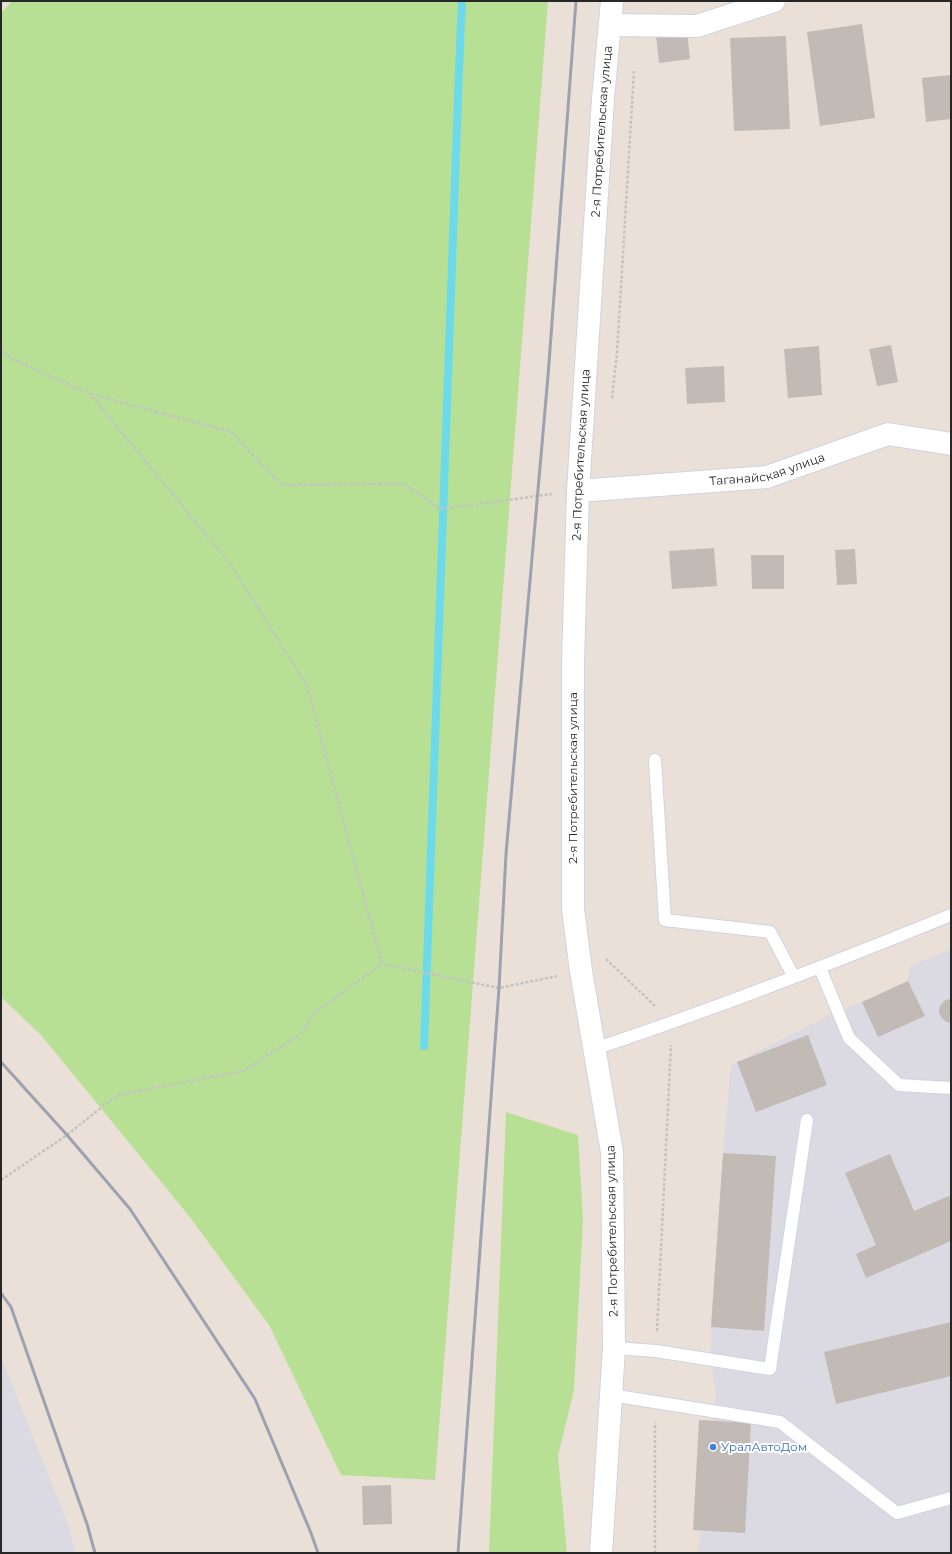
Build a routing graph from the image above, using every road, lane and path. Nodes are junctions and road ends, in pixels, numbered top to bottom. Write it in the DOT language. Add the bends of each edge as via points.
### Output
graph roads {
  1 [pos="612,1"];
  2 [pos="774,1"];
  3 [pos="610,26"];
  4 [pos="634,65"];
  5 [pos="1,348"];
  6 [pos="90,394"];
  7 [pos="612,398"];
  8 [pos="951,444"];
  9 [pos="578,491"];
  10 [pos="655,760"];
  11 [pos="951,915"];
  12 [pos="601,954"];
  13 [pos="382,964"];
  14 [pos="820,968"];
  15 [pos="581,971"];
  16 [pos="794,978"];
  17 [pos="672,1023"];
  18 [pos="594,1049"];
  19 [pos="951,1088"];
  20 [pos="806,1120"];
  21 [pos="1,1180"];
  22 [pos="614,1348"];
  23 [pos="656,1351"];
  24 [pos="611,1395"];
  25 [pos="656,1402"];
  26 [pos="951,1498"];
  27 [pos="601,1553"];
  28 [pos="655,1553"];
  1 -- 3 [label="street, 2-я Потребительская улица"];
  2 -- 3 [label="street" via="697,26"];
  3 -- 9 [label="street, 2-я Потребительская улица"];
  4 -- 7 [label="path" via="617,353"];
  5 -- 6 [label="path" via="10,358"];
  6 -- 9 [label="path" via="231,432 282,485 404,484 440,509"];
  6 -- 13 [label="path" via="230,565 307,686"];
  8 -- 9 [label="street, Таганайская улица" via="888,434 767,477"];
  9 -- 15 [label="street, 2-я Потребительская улица" via="573,663 573,901"];
  10 -- 16 [label="lane" via="665,920 770,932"];
  11 -- 14 [label="lane"];
  12 -- 17 [label="path"];
  13 -- 15 [label="path" via="499,988"];
  13 -- 21 [label="path" via="313,1014 301,1034 244,1071 117,1095 67,1135"];
  14 -- 16 [label="lane"];
  14 -- 19 [label="lane" via="849,1038 899,1085"];
  15 -- 18 [label="street, 2-я Потребительская улица"];
  16 -- 17 [label="lane"];
  17 -- 18 [label="lane"];
  17 -- 23 [label="path"];
  18 -- 22 [label="street, 2-я Потребительская улица" via="612,1152"];
  20 -- 23 [label="lane" via="770,1369"];
  22 -- 23 [label="lane"];
  22 -- 24 [label="street, 2-я Потребительская улица"];
  24 -- 25 [label="lane"];
  24 -- 27 [label="street, 2-я Потребительская улица"];
  25 -- 26 [label="lane" via="780,1422 897,1513"];
  25 -- 28 [label="path"];
}
